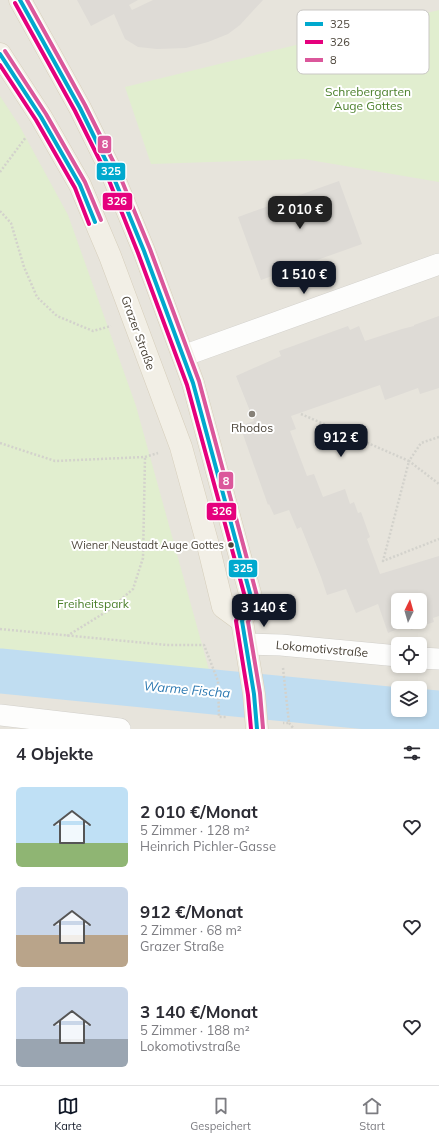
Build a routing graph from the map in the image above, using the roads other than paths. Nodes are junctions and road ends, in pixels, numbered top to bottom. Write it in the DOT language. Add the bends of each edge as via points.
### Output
graph roads {
  1 [pos="20,0"];
  2 [pos="0,54"];
  3 [pos="439,264"];
  4 [pos="183,356"];
  5 [pos="242,621"];
  6 [pos="246,644"];
  7 [pos="391,655"];
  8 [pos="427,659"];
  9 [pos="439,660"];
  10 [pos="0,716"];
  11 [pos="256,721"];
  12 [pos="120,729"];
  1 -- 4 [label="main road" via="80,108 111,171"];
  2 -- 5 [label="main road, Grazer Straße" via="41,117 80,185 110,256 181,447 223,607"];
  3 -- 4 [label="street"];
  4 -- 5 [label="main road" via="193,384 251,597"];
  5 -- 6 [label="main road"];
  6 -- 7 [label="street, Lokomotivstraße"];
  6 -- 11 [label="main road"];
  8 -- 9 [label="street"];
  10 -- 12 [label="street"];
}
